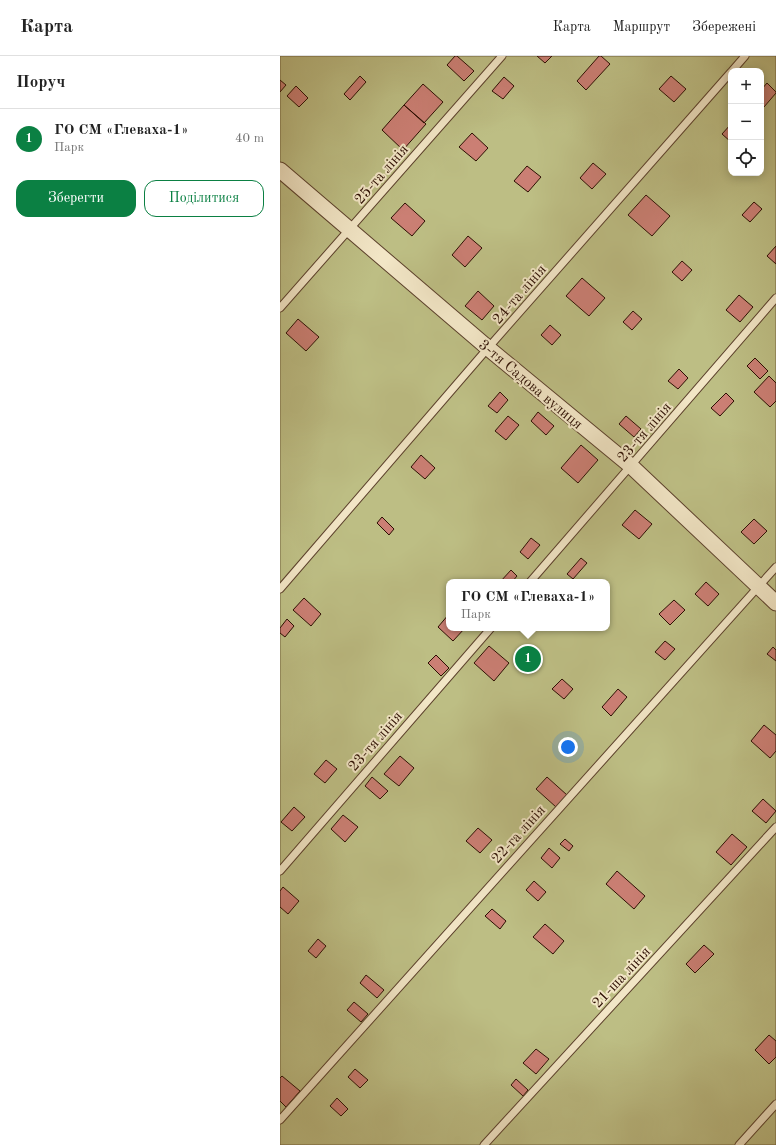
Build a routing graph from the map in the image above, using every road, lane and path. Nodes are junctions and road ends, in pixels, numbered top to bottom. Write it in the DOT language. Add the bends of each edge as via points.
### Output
graph roads {
  1 [pos="502,56"];
  2 [pos="745,56"];
  3 [pos="735,68"];
  4 [pos="728,77"];
  5 [pos="280,170"];
  6 [pos="349,230"];
  7 [pos="776,298"];
  8 [pos="280,308"];
  9 [pos="488,348"];
  10 [pos="631,466"];
  11 [pos="776,567"];
  12 [pos="533,579"];
  13 [pos="758,587"];
  14 [pos="280,589"];
  15 [pos="776,603"];
  16 [pos="488,631"];
  17 [pos="776,827"];
  18 [pos="280,871"];
  19 [pos="776,1104"];
  20 [pos="280,1120"];
  21 [pos="484,1145"];
  22 [pos="739,1145"];
  1 -- 6 [label="lane, 25-та лінія"];
  2 -- 3 [label="lane, 24-та лінія"];
  4 -- 9 [label="lane, 24-та лінія"];
  5 -- 6 [label="street, 3-тя Садова вулиця"];
  6 -- 8 [label="lane, 25-та лінія"];
  6 -- 9 [label="street, 3-тя Садова вулиця"];
  7 -- 10 [label="lane, 23-тя лінія"];
  9 -- 10 [label="street, 3-тя Садова вулиця"];
  9 -- 14 [label="lane, 24-та лінія"];
  10 -- 12 [label="lane, 23-тя лінія"];
  10 -- 13 [label="street, 3-тя Садова вулиця"];
  11 -- 13 [label="lane, 22-га лінія"];
  13 -- 15 [label="street, 3-тя Садова вулиця"];
  13 -- 20 [label="lane, 22-га лінія"];
  16 -- 18 [label="lane, 23-тя лінія"];
  17 -- 21 [label="lane, 21-ша лінія"];
  19 -- 22 [label="lane"];
}
